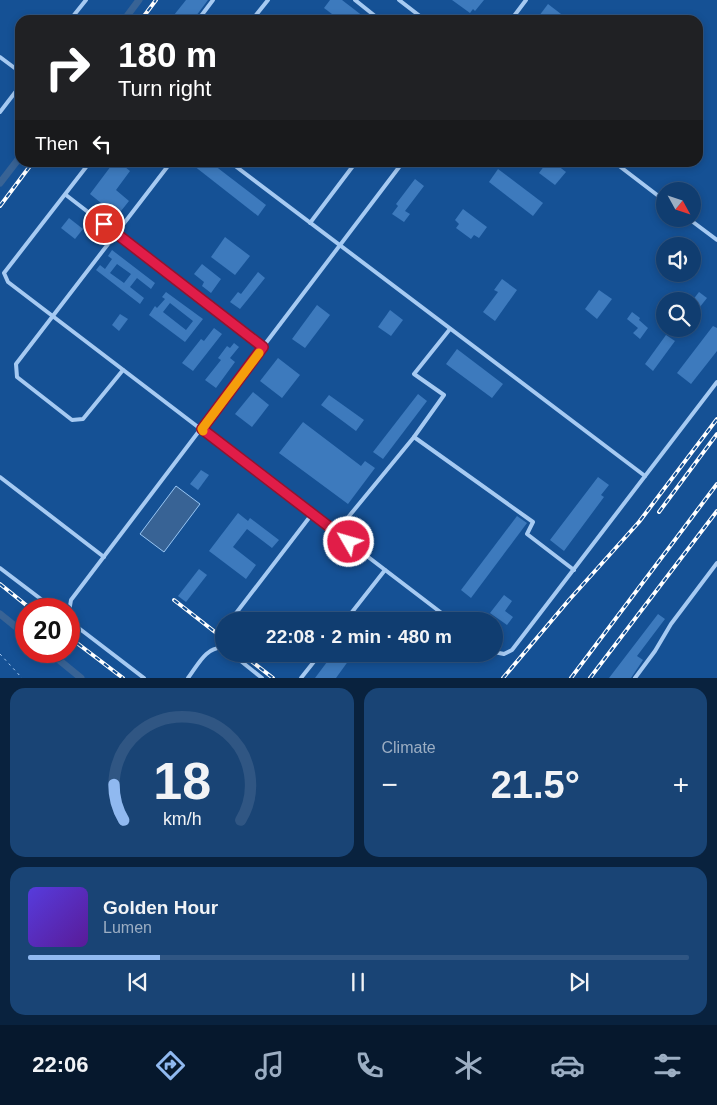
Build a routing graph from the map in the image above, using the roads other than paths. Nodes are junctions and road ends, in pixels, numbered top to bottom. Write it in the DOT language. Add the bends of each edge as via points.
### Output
graph roads {
  1 [pos="86,0"];
  2 [pos="213,0"];
  3 [pos="268,0"];
  4 [pos="355,0"];
  5 [pos="399,0"];
  6 [pos="526,0"];
  7 [pos="74,15"];
  8 [pos="202,15"];
  9 [pos="256,15"];
  10 [pos="374,15"];
  11 [pos="418,15"];
  12 [pos="515,15"];
  13 [pos="0,57"];
  14 [pos="15,68"];
  15 [pos="15,92"];
  16 [pos="0,112"];
  17 [pos="86,167"];
  18 [pos="167,167"];
  19 [pos="237,167"];
  20 [pos="352,167"];
  21 [pos="398,167"];
  22 [pos="621,167"];
  23 [pos="656,194"];
  24 [pos="66,195"];
  25 [pos="310,223"];
  26 [pos="701,228"];
  27 [pos="116,233"];
  28 [pos="717,240"];
  29 [pos="339,246"];
  30 [pos="4,273"];
  31 [pos="0,279"];
  32 [pos="52,315"];
  33 [pos="450,329"];
  34 [pos="263,347"];
  35 [pos="123,370"];
  36 [pos="717,382"];
  37 [pos="202,429"];
  38 [pos="414,436"];
  39 [pos="645,476"];
  40 [pos="0,477"];
  41 [pos="312,514"];
  42 [pos="336,532"];
  43 [pos="104,557"];
  44 [pos="717,563"];
  45 [pos="0,568"];
  46 [pos="385,570"];
  47 [pos="574,570"];
  48 [pos="40,598"];
  49 [pos="73,598"];
  50 [pos="438,611"];
  51 [pos="237,612"];
  52 [pos="352,612"];
  53 [pos="80,629"];
  54 [pos="215,648"];
  55 [pos="503,654"];
  56 [pos="242,662"];
  57 [pos="314,662"];
  58 [pos="144,678"];
  59 [pos="188,678"];
  60 [pos="262,678"];
  61 [pos="301,678"];
  62 [pos="635,678"];
  1 -- 7 [label="lane"];
  2 -- 8 [label="lane"];
  3 -- 9 [label="lane"];
  4 -- 10 [label="lane"];
  5 -- 11 [label="lane"];
  6 -- 12 [label="lane"];
  13 -- 14 [label="lane"];
  15 -- 16 [label="lane"];
  17 -- 24 [label="lane"];
  18 -- 27 [label="lane"];
  19 -- 25 [label="lane"];
  20 -- 25 [label="lane"];
  21 -- 29 [label="lane"];
  22 -- 23 [label="lane"];
  24 -- 27 [label="lane"];
  24 -- 30 [label="lane"];
  25 -- 29 [label="lane"];
  26 -- 28 [label="lane"];
  27 -- 32 [label="lane"];
  27 -- 34 [label="lane"];
  29 -- 33 [label="lane"];
  29 -- 34 [label="lane"];
  30 -- 31 [label="lane"];
  30 -- 32 [label="lane" via="8,282"];
  32 -- 35 [label="lane"];
  32 -- 35 [label="lane" via="16,364 17,377 72,420 83,419"];
  33 -- 38 [label="lane" via="414,374 444,395"];
  33 -- 39 [label="lane"];
  34 -- 37 [label="lane"];
  35 -- 37 [label="lane"];
  36 -- 39 [label="lane"];
  37 -- 41 [label="lane"];
  37 -- 43 [label="lane"];
  38 -- 42 [label="lane"];
  38 -- 47 [label="lane" via="533,522 527,534"];
  39 -- 47 [label="lane"];
  40 -- 43 [label="lane"];
  41 -- 42 [label="lane"];
  41 -- 51 [label="lane"];
  42 -- 46 [label="lane"];
  43 -- 49 [label="lane"];
  44 -- 62 [label="lane" via="670,624"];
  45 -- 48 [label="lane"];
  46 -- 50 [label="lane"];
  46 -- 52 [label="lane"];
  47 -- 55 [label="lane" via="512,650"];
  53 -- 58 [label="lane"];
  54 -- 59 [label="lane" via="208,652"];
  56 -- 60 [label="lane"];
  57 -- 61 [label="lane"];
}
